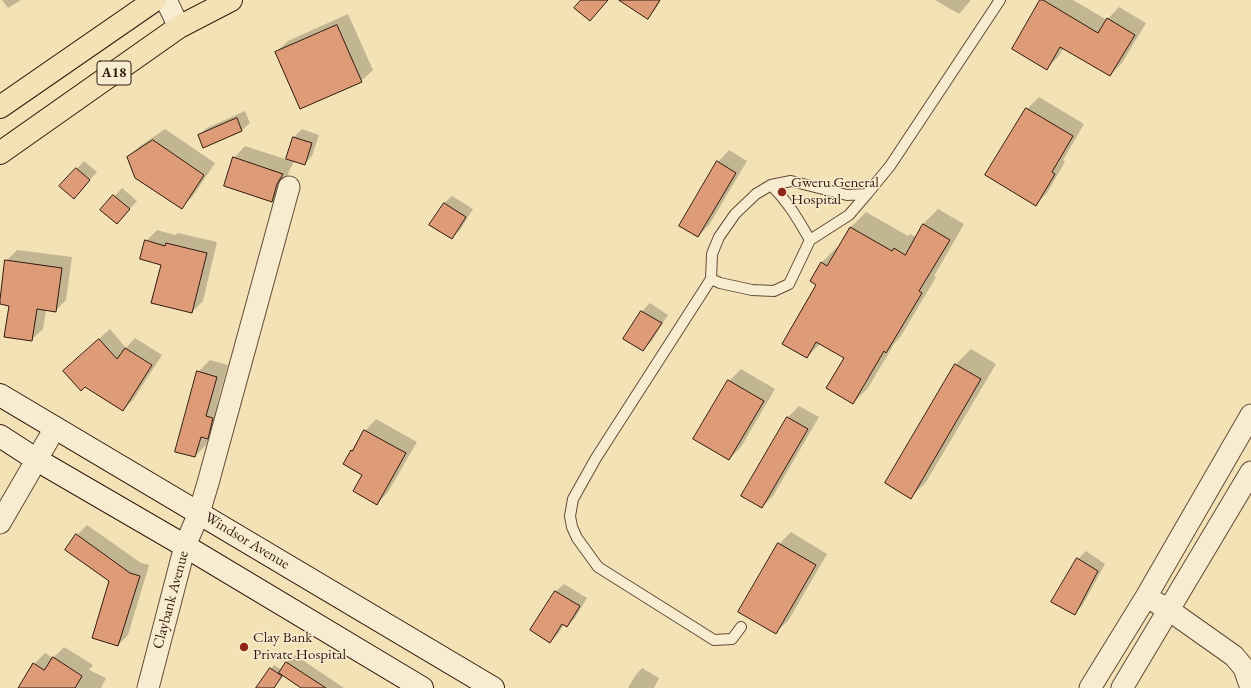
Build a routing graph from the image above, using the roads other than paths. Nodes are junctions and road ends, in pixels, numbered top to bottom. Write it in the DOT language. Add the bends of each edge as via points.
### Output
graph roads {
  1 [pos="155,0"];
  2 [pos="166,0"];
  3 [pos="231,0"];
  4 [pos="1000,0"];
  5 [pos="179,27"];
  6 [pos="0,107"];
  7 [pos="0,153"];
  8 [pos="771,185"];
  9 [pos="289,187"];
  10 [pos="867,194"];
  11 [pos="810,240"];
  12 [pos="711,279"];
  13 [pos="0,395"];
  14 [pos="1251,415"];
  15 [pos="55,428"];
  16 [pos="0,436"];
  17 [pos="37,460"];
  18 [pos="1251,472"];
  19 [pos="199,513"];
  20 [pos="0,523"];
  21 [pos="185,546"];
  22 [pos="1146,596"];
  23 [pos="1169,610"];
  24 [pos="741,627"];
  25 [pos="148,688"];
  26 [pos="422,688"];
  27 [pos="493,688"];
  28 [pos="1090,688"];
  29 [pos="1122,688"];
  30 [pos="1251,688"];
  1 -- 6 [label="highway, A18"];
  2 -- 5 [label="street"];
  3 -- 5 [label="highway, A18"];
  4 -- 10 [label="lane" via="890,166"];
  5 -- 7 [label="highway, A18"];
  8 -- 10 [label="lane" via="791,181 847,195"];
  8 -- 11 [label="lane" via="786,200"];
  8 -- 12 [label="lane" via="756,194 734,214 719,237 712,254"];
  9 -- 19 [label="street, Claybank Avenue"];
  10 -- 11 [label="lane" via="849,215"];
  11 -- 12 [label="lane" via="789,284 774,291 752,290"];
  12 -- 24 [label="lane" via="596,458 573,499 570,516 577,538 598,566 714,640 732,640"];
  13 -- 15 [label="main road, Windsor Avenue"];
  14 -- 22 [label="street"];
  15 -- 17 [label="street"];
  15 -- 19 [label="main road, Windsor Avenue"];
  16 -- 17 [label="main road"];
  17 -- 20 [label="street"];
  17 -- 21 [label="main road"];
  18 -- 23 [label="street"];
  19 -- 21 [label="street, Claybank Avenue"];
  19 -- 27 [label="main road, Windsor Avenue"];
  21 -- 25 [label="street, Claybank Avenue"];
  21 -- 26 [label="main road"];
  22 -- 23 [label="street"];
  22 -- 28 [label="street"];
  23 -- 29 [label="street"];
  23 -- 30 [label="street" via="1234,656 1244,668"];
}
